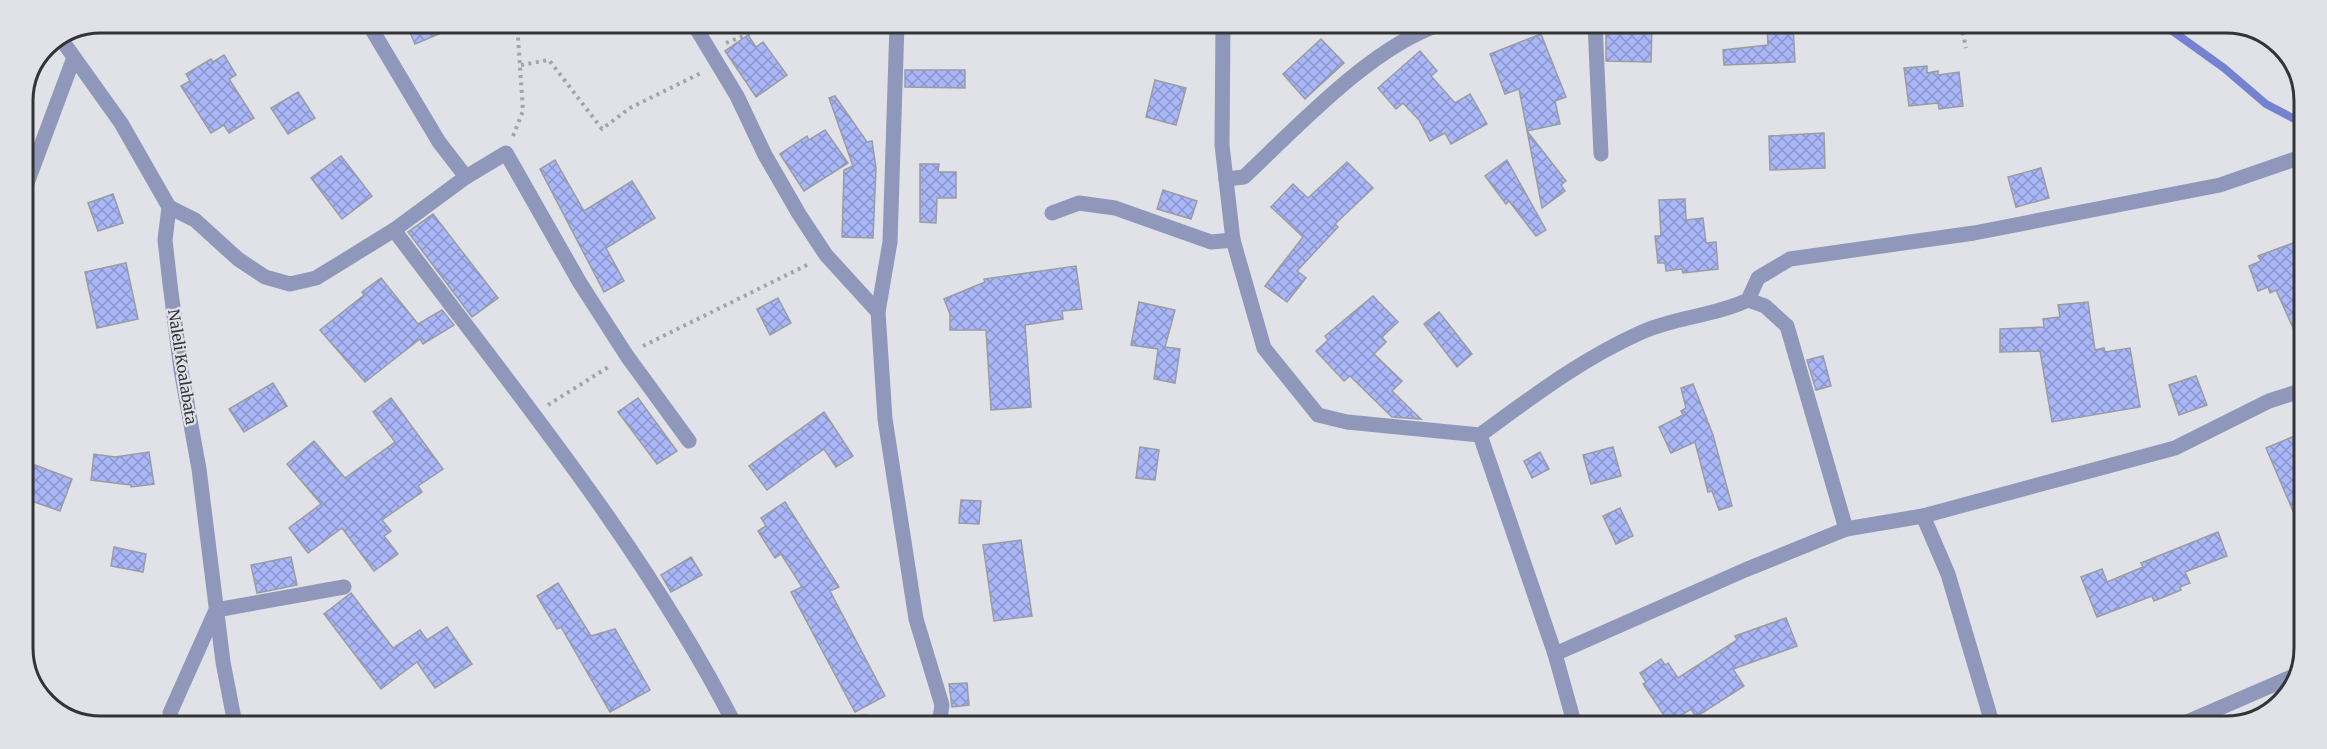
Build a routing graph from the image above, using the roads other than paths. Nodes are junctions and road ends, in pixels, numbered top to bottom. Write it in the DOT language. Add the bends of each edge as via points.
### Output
graph roads {
  1 [pos="374,33"];
  2 [pos="699,33"];
  3 [pos="897,33"];
  4 [pos="1223,33"];
  5 [pos="1424,33"];
  6 [pos="1595,33"];
  7 [pos="64,44"];
  8 [pos="73,60"];
  9 [pos="1601,154"];
  10 [pos="2294,159"];
  11 [pos="33,165"];
  12 [pos="466,177"];
  13 [pos="1226,179"];
  14 [pos="169,207"];
  15 [pos="1052,213"];
  16 [pos="394,230"];
  17 [pos="1233,240"];
  18 [pos="1748,300"];
  19 [pos="878,312"];
  20 [pos="2294,393"];
  21 [pos="1480,435"];
  22 [pos="689,441"];
  23 [pos="1923,516"];
  24 [pos="1846,529"];
  25 [pos="344,587"];
  26 [pos="216,610"];
  27 [pos="1555,654"];
  28 [pos="2286,679"];
  29 [pos="170,713"];
  30 [pos="234,716"];
  31 [pos="731,716"];
  32 [pos="940,716"];
  33 [pos="1572,716"];
  34 [pos="1990,716"];
  35 [pos="2201,716"];
  1 -- 12 [label="street" via="439,142"];
  2 -- 19 [label="street" via="737,96 771,165 826,255"];
  3 -- 19 [label="street" via="890,242"];
  4 -- 13 [label="street" via="1222,145"];
  5 -- 13 [label="street" via="1390,51 1334,92 1244,177"];
  6 -- 9 [label="street"];
  7 -- 8 [label="street"];
  8 -- 11 [label="street"];
  8 -- 14 [label="street" via="121,123"];
  10 -- 18 [label="street" via="2220,185 1974,233 1790,259 1758,278"];
  12 -- 16 [label="street"];
  12 -- 22 [label="street" via="506,153 580,283"];
  13 -- 17 [label="street"];
  14 -- 16 [label="street" via="195,220 238,259 265,277 290,284 316,278"];
  14 -- 26 [label="street, Naleli Koalabata" via="166,251"];
  15 -- 17 [label="street" via="1079,202 1106,207 1211,242"];
  16 -- 31 [label="street" via="632,553 708,672"];
  17 -- 21 [label="street" via="1264,348 1318,415 1347,422"];
  18 -- 21 [label="street" via="1731,309 1644,331 1561,376"];
  18 -- 24 [label="street" via="1765,306 1787,326"];
  19 -- 32 [label="street" via="885,419 916,619 942,705"];
  20 -- 23 [label="street" via="2175,447"];
  21 -- 27 [label="street"];
  23 -- 24 [label="street"];
  23 -- 34 [label="street" via="1948,574"];
  24 -- 27 [label="street"];
  25 -- 26 [label="street"];
  26 -- 29 [label="street"];
  26 -- 30 [label="street, Naleli Koalabata"];
  27 -- 33 [label="street"];
  28 -- 35 [label="street"];
}
